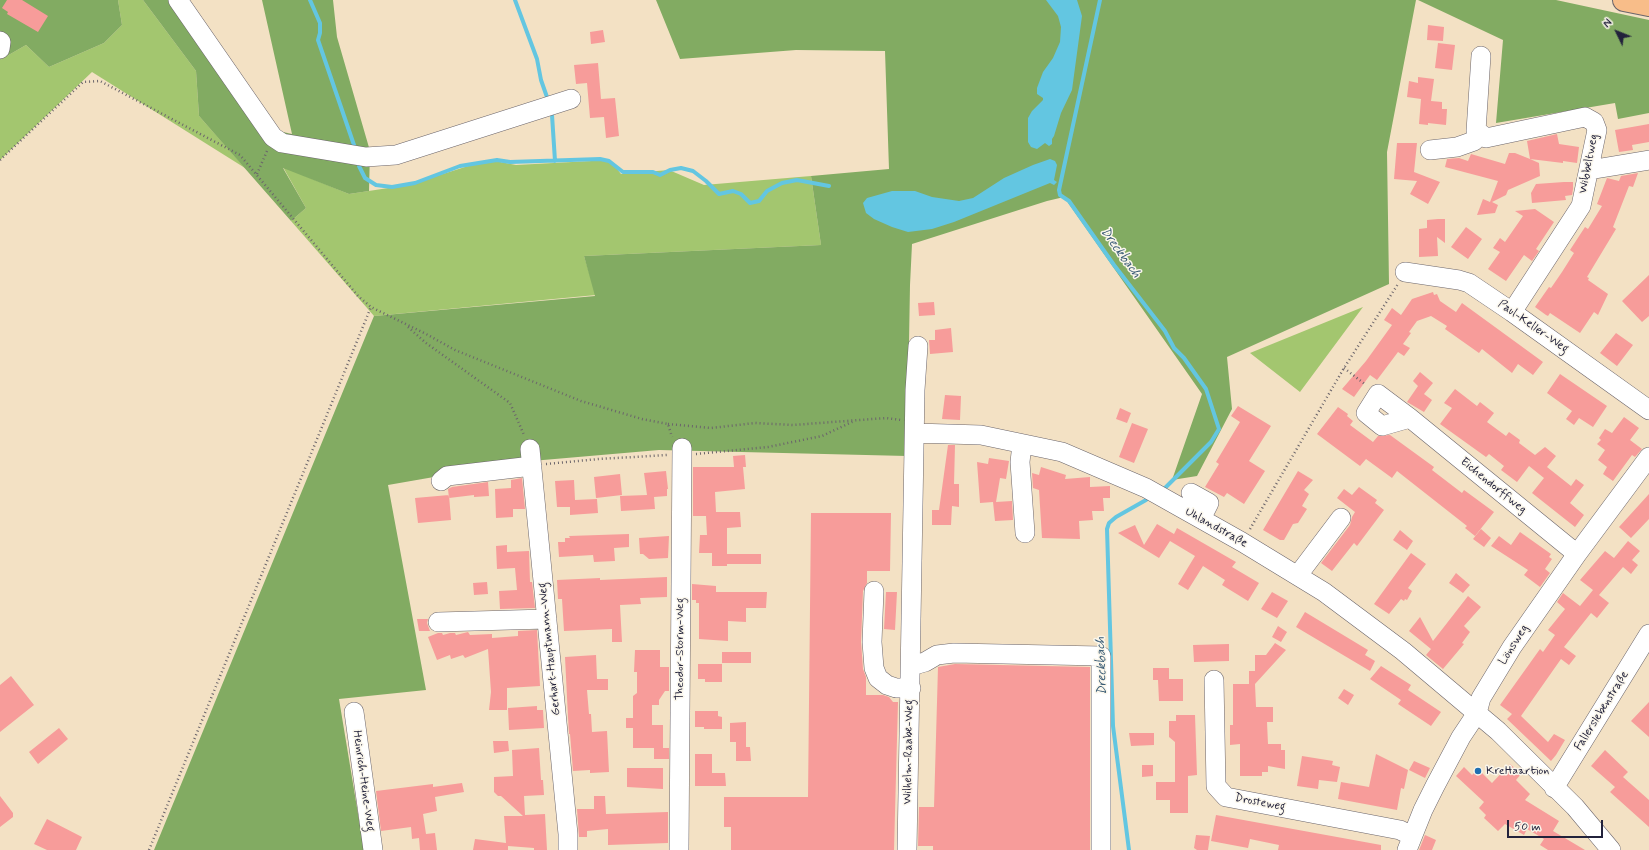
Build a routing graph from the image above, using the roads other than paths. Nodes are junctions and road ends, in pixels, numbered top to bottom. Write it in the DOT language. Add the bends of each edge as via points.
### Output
graph roads {
  1 [pos="178,0"];
  2 [pos="1624,0"];
  3 [pos="1649,5"];
  4 [pos="0,41"];
  5 [pos="0,49"];
  6 [pos="1481,56"];
  7 [pos="570,99"];
  8 [pos="1481,134"];
  9 [pos="1430,150"];
  10 [pos="1649,160"];
  11 [pos="1589,170"];
  12 [pos="1405,272"];
  13 [pos="1512,312"];
  14 [pos="918,346"];
  15 [pos="1378,394"];
  16 [pos="1649,410"];
  17 [pos="915,428"];
  18 [pos="1022,444"];
  19 [pos="682,448"];
  20 [pos="1649,457"];
  21 [pos="441,481"];
  22 [pos="1191,493"];
  23 [pos="1341,518"];
  24 [pos="1201,519"];
  25 [pos="1025,533"];
  26 [pos="1577,554"];
  27 [pos="1298,575"];
  28 [pos="874,591"];
  29 [pos="547,619"];
  30 [pos="438,622"];
  31 [pos="1649,634"];
  32 [pos="911,660"];
  33 [pos="1214,680"];
  34 [pos="911,688"];
  35 [pos="354,712"];
  36 [pos="1477,713"];
  37 [pos="1554,788"];
  38 [pos="1410,843"];
  39 [pos="373,850"];
  40 [pos="568,850"];
  41 [pos="679,850"];
  42 [pos="907,850"];
  43 [pos="1101,850"];
  44 [pos="1611,850"];
  1 -- 7 [label="street" via="273,137 282,143 366,157 396,154"];
  2 -- 3 [label="highway"];
  4 -- 5 [label="street"];
  6 -- 8 [label="street" via="1476,131"];
  8 -- 9 [label="street" via="1474,141 1457,147"];
  8 -- 11 [label="street, Wibbeltweg" via="1486,138 1585,117 1594,122 1597,130"];
  10 -- 11 [label="street"];
  11 -- 13 [label="street, Wibbeltweg" via="1581,206"];
  12 -- 13 [label="street, Paul-Keller-Weg" via="1469,283"];
  13 -- 16 [label="street, Paul-Keller-Weg"];
  14 -- 17 [label="street, Wilhelm-Raabe-Weg"];
  15 -- 26 [label="street, Eichendorffweg"];
  17 -- 18 [label="street, Uhlandstraße" via="980,435"];
  17 -- 32 [label="street, Wilhelm-Raabe-Weg"];
  18 -- 24 [label="street, Uhlandstraße" via="1062,452 1146,488"];
  18 -- 25 [label="street" via="1020,462"];
  19 -- 41 [label="street, Theodor-Storm-Weg"];
  20 -- 26 [label="street, Lönsweg"];
  21 -- 29 [label="street, Gerhart-Hauptmann-Weg" via="447,476 531,457"];
  22 -- 24 [label="street" via="1209,503"];
  23 -- 27 [label="street"];
  24 -- 27 [label="street, Uhlandstraße"];
  26 -- 36 [label="street, Lönsweg" via="1512,647 1481,698"];
  27 -- 36 [label="street, Uhlandstraße" via="1403,651"];
  28 -- 34 [label="street" via="874,668 878,678 887,685"];
  29 -- 30 [label="street"];
  29 -- 40 [label="street, Gerhart-Hauptmann-Weg"];
  31 -- 37 [label="street, Fallerslebenstraße"];
  32 -- 34 [label="street, Wilhelm-Raabe-Weg"];
  32 -- 43 [label="street" via="925,662 937,655 954,653 1101,656"];
  33 -- 38 [label="street, Drosteweg" via="1216,786 1226,797 1400,830"];
  34 -- 42 [label="street, Wilhelm-Raabe-Weg"];
  35 -- 39 [label="street, Heinrich-Heine-Weg"];
  36 -- 37 [label="street, Uhlandstraße"];
  36 -- 38 [label="street, Lönsweg" via="1435,786"];
  37 -- 44 [label="street, Uhlandstraße"];
}
